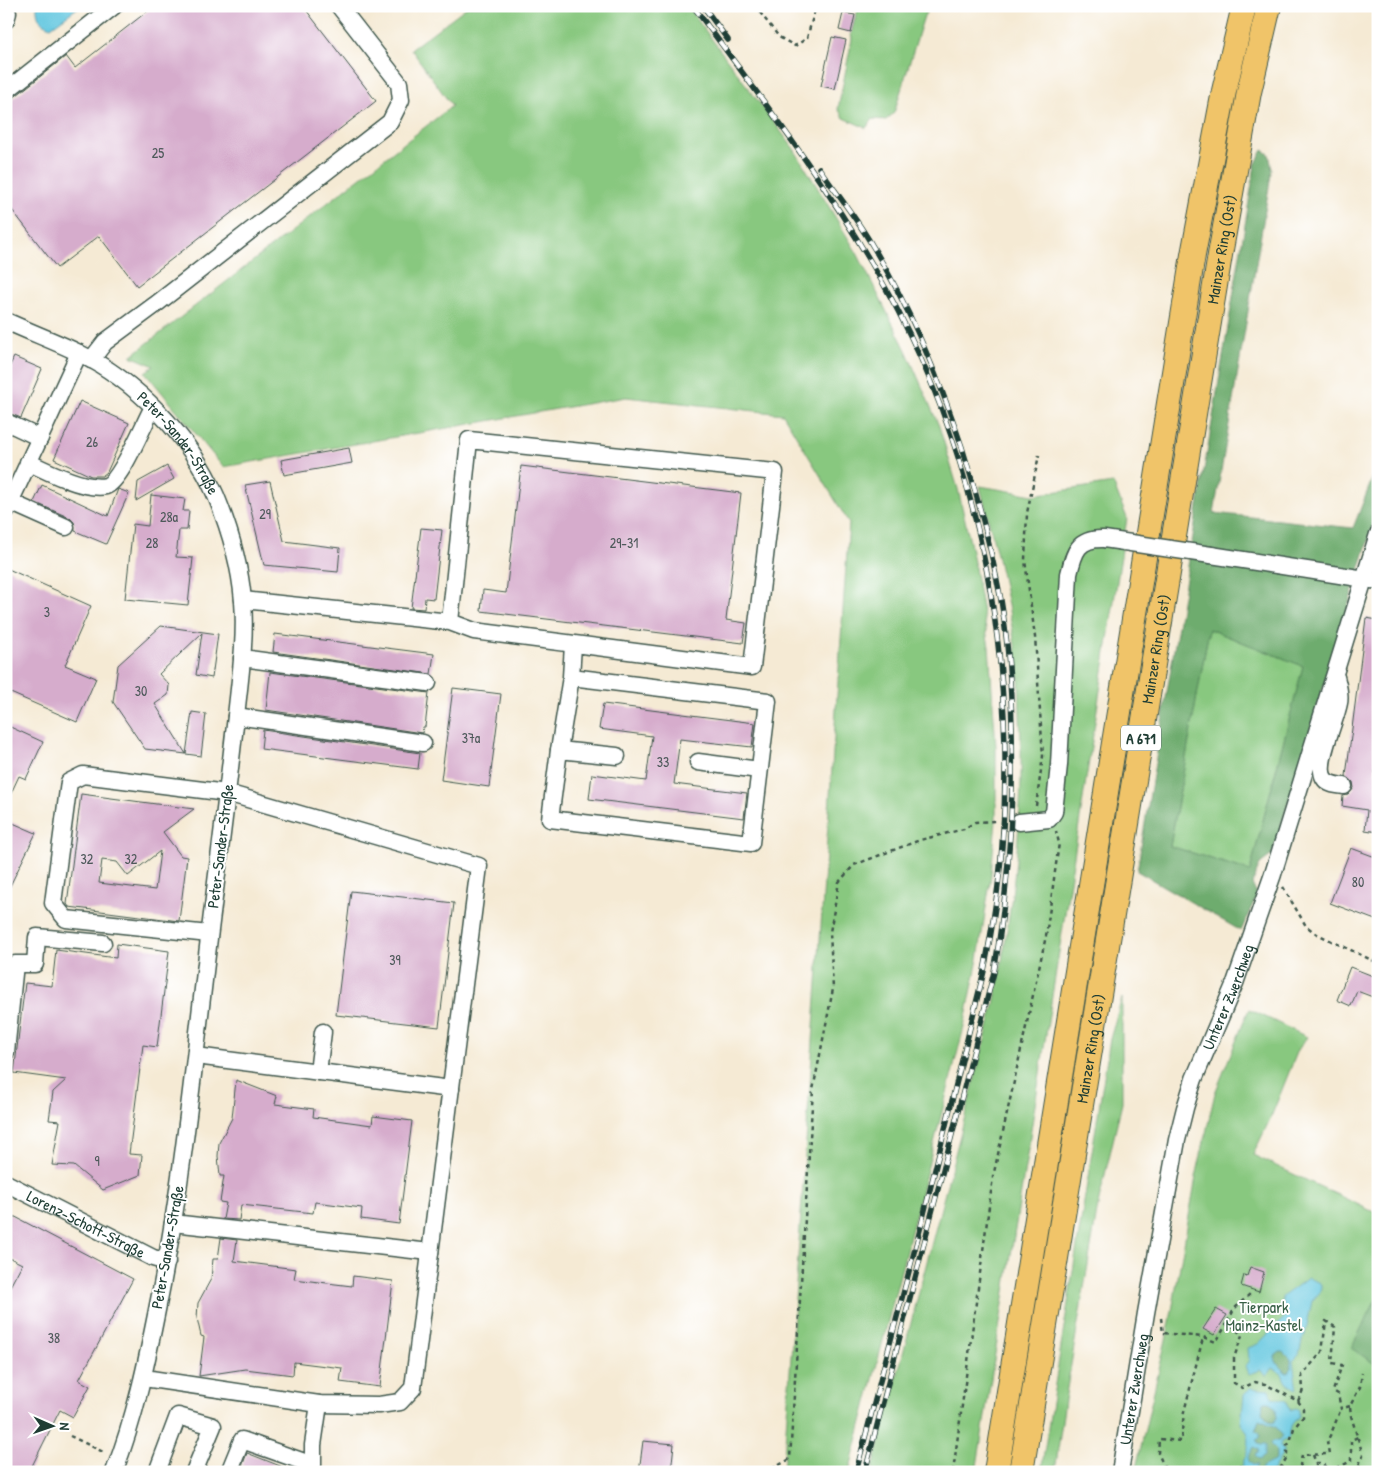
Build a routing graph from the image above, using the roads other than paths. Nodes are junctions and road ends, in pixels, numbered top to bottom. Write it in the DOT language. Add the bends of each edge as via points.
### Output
graph roads {
  1 [pos="114,6"];
  2 [pos="339,6"];
  3 [pos="1244,6"];
  4 [pos="1269,6"];
  5 [pos="6,10"];
  6 [pos="6,20"];
  7 [pos="6,91"];
  8 [pos="6,322"];
  9 [pos="85,356"];
  10 [pos="153,407"];
  11 [pos="6,422"];
  12 [pos="40,438"];
  13 [pos="28,462"];
  14 [pos="8,507"];
  15 [pos="66,527"];
  16 [pos="1378,534"];
  17 [pos="1371,580"];
  18 [pos="243,600"];
  19 [pos="450,622"];
  20 [pos="573,645"];
  21 [pos="242,658"];
  22 [pos="1335,672"];
  23 [pos="571,677"];
  24 [pos="428,682"];
  25 [pos="236,716"];
  26 [pos="423,742"];
  27 [pos="559,750"];
  28 [pos="616,756"];
  29 [pos="698,762"];
  30 [pos="759,770"];
  31 [pos="1344,786"];
  32 [pos="227,793"];
  33 [pos="1034,820"];
  34 [pos="209,934"];
  35 [pos="103,943"];
  36 [pos="323,1032"];
  37 [pos="6,1052"];
  38 [pos="196,1056"];
  39 [pos="318,1072"];
  40 [pos="451,1088"];
  41 [pos="6,1183"];
  42 [pos="173,1223"];
  43 [pos="430,1252"];
  44 [pos="167,1262"];
  45 [pos="144,1378"];
  46 [pos="319,1404"];
  47 [pos="114,1472"];
  48 [pos="157,1472"];
  49 [pos="194,1472"];
  50 [pos="229,1472"];
  51 [pos="996,1472"];
  52 [pos="1021,1472"];
  53 [pos="1120,1472"];
  1 -- 7 [label="street"];
  2 -- 9 [label="street" via="399,82 401,100 390,122"];
  3 -- 51 [label="highway, Mainzer Ring (Ost) / A 671" via="1224,91 1193,255"];
  4 -- 52 [label="highway, Mainzer Ring (Ost) / A 671" via="1249,92 1220,254"];
  5 -- 6 [label="street"];
  8 -- 9 [label="street, Peter-Sander-Straße"];
  9 -- 10 [label="street, Peter-Sander-Straße" via="135,389"];
  9 -- 12 [label="street"];
  10 -- 13 [label="street" via="117,477 107,486 78,482"];
  10 -- 18 [label="street, Peter-Sander-Straße" via="176,432 208,480 236,552"];
  11 -- 12 [label="street"];
  12 -- 13 [label="street"];
  13 -- 14 [label="street"];
  14 -- 15 [label="street"];
  16 -- 17 [label="street, Unterer Zwerchweg"];
  17 -- 22 [label="street, Unterer Zwerchweg"];
  17 -- 33 [label="street, bridge" via="1104,539 1095,538 1081,544 1075,552 1069,574 1054,812"];
  18 -- 19 [label="street"];
  18 -- 21 [label="street, Peter-Sander-Straße"];
  19 -- 20 [label="street" via="474,632"];
  19 -- 20 [label="street" via="468,440 775,472 752,667"];
  20 -- 23 [label="street"];
  21 -- 24 [label="street"];
  21 -- 25 [label="street, Peter-Sander-Straße"];
  22 -- 31 [label="street" via="1339,702 1322,760 1322,771 1329,784"];
  22 -- 53 [label="street, Unterer Zwerchweg" via="1273,874 1235,983 1185,1108"];
  23 -- 27 [label="street"];
  23 -- 30 [label="street" via="768,701"];
  25 -- 26 [label="street"];
  25 -- 32 [label="street, Peter-Sander-Straße"];
  27 -- 28 [label="street"];
  27 -- 30 [label="street" via="550,819 751,842"];
  29 -- 30 [label="street"];
  32 -- 34 [label="street, Peter-Sander-Straße"];
  32 -- 34 [label="street" via="83,775 70,782 53,903 66,919"];
  32 -- 40 [label="street" via="479,866"];
  34 -- 38 [label="street, Peter-Sander-Straße"];
  35 -- 37 [label="street" via="37,937 35,964 15,964"];
  36 -- 39 [label="street"];
  38 -- 39 [label="street"];
  38 -- 42 [label="street, Peter-Sander-Straße"];
  39 -- 40 [label="street"];
  40 -- 43 [label="street"];
  41 -- 44 [label="street, Lorenz-Schott-Straße" via="153,1258"];
  42 -- 43 [label="street"];
  42 -- 44 [label="street, Peter-Sander-Straße"];
  43 -- 46 [label="street" via="413,1388 400,1402"];
  44 -- 45 [label="street, Peter-Sander-Straße"];
  45 -- 46 [label="street"];
  45 -- 47 [label="street, Peter-Sander-Straße"];
  46 -- 50 [label="street" via="313,1465 242,1440"];
  48 -- 49 [label="street" via="178,1416 213,1426"];
}
